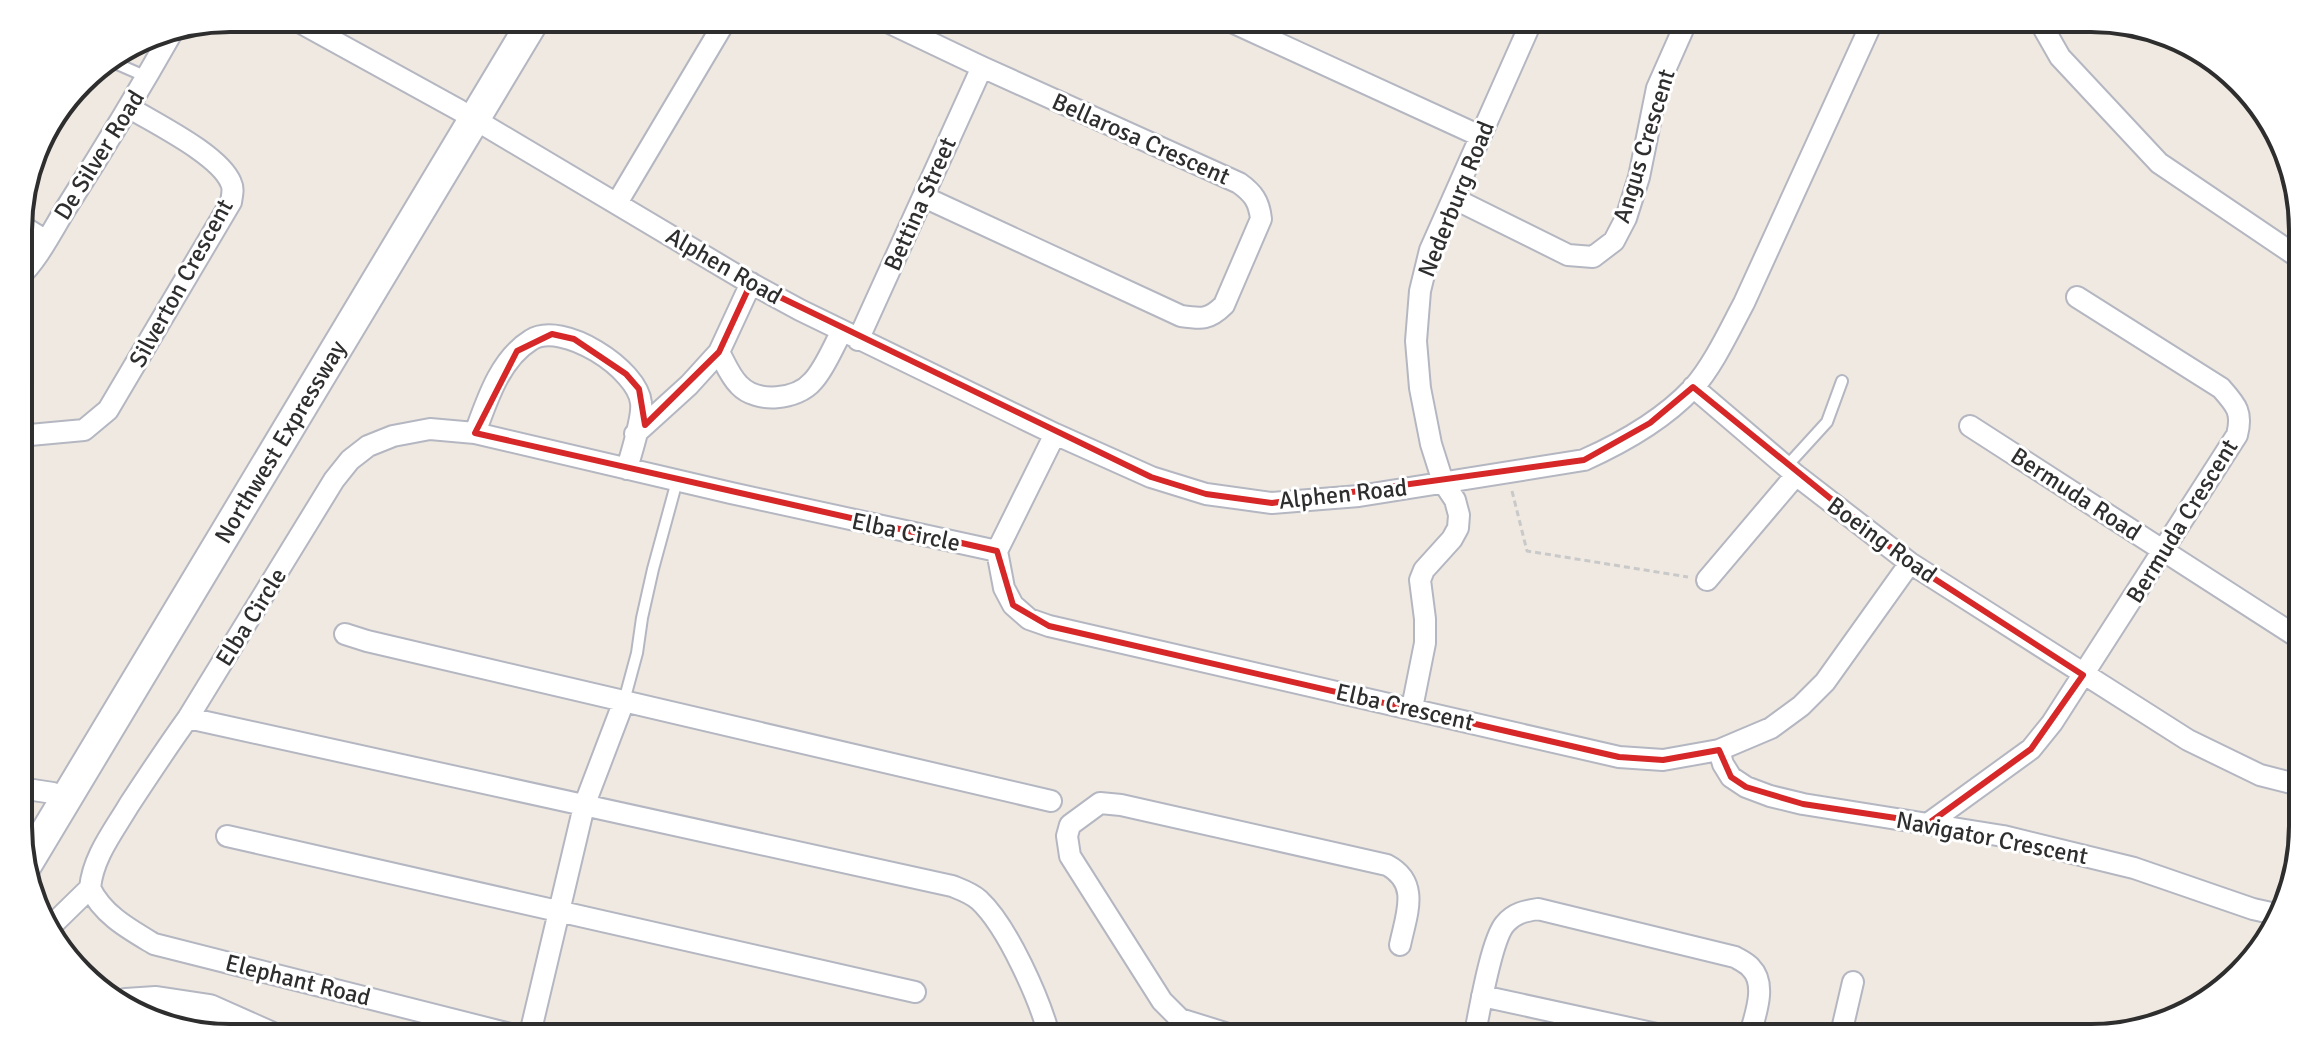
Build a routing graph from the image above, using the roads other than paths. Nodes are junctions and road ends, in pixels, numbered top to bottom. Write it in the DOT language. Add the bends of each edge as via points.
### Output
graph roads {
  1 [pos="317,32"];
  2 [pos="506,32"];
  3 [pos="525,32"];
  4 [pos="719,32"];
  5 [pos="908,32"];
  6 [pos="1260,32"];
  7 [pos="1527,32"];
  8 [pos="1682,32"];
  9 [pos="1868,32"];
  10 [pos="2046,32"];
  11 [pos="166,43"];
  12 [pos="120,65"];
  13 [pos="982,67"];
  14 [pos="147,77"];
  15 [pos="130,108"];
  16 [pos="467,115"];
  17 [pos="1480,136"];
  18 [pos="924,197"];
  19 [pos="1453,198"];
  20 [pos="617,203"];
  21 [pos="32,232"];
  22 [pos="46,241"];
  23 [pos="2289,251"];
  24 [pos="32,262"];
  25 [pos="751,283"];
  26 [pos="2077,297"];
  27 [pos="850,336"];
  28 [pos="719,352"];
  29 [pos="1842,381"];
  30 [pos="1693,387"];
  31 [pos="1970,426"];
  32 [pos="475,433"];
  33 [pos="635,434"];
  34 [pos="1055,434"];
  35 [pos="32,435"];
  36 [pos="627,469"];
  37 [pos="1791,471"];
  38 [pos="677,481"];
  39 [pos="1443,482"];
  40 [pos="997,551"];
  41 [pos="2163,551"];
  42 [pos="1910,563"];
  43 [pos="1707,580"];
  44 [pos="2289,632"];
  45 [pos="345,634"];
  46 [pos="2083,675"];
  47 [pos="624,701"];
  48 [pos="1412,708"];
  49 [pos="188,718"];
  50 [pos="1719,750"];
  51 [pos="2289,782"];
  52 [pos="32,790"];
  53 [pos="53,793"];
  54 [pos="1051,801"];
  55 [pos="584,806"];
  56 [pos="1929,823"];
  57 [pos="32,828"];
  58 [pos="227,836"];
  59 [pos="34,852"];
  60 [pos="90,888"];
  61 [pos="559,912"];
  62 [pos="2269,912"];
  63 [pos="57,921"];
  64 [pos="1400,945"];
  65 [pos="1853,982"];
  66 [pos="915,992"];
  67 [pos="1482,996"];
  68 [pos="142,1003"];
  69 [pos="240,1024"];
  70 [pos="471,1024"];
  71 [pos="531,1024"];
  72 [pos="1045,1024"];
  73 [pos="1196,1024"];
  74 [pos="1477,1024"];
  75 [pos="1611,1024"];
  76 [pos="1752,1024"];
  77 [pos="1843,1024"];
  1 -- 16 [label="street, Alphen Road"];
  2 -- 16 [label="main road, Northwest Expressway"];
  3 -- 16 [label="main road, Northwest Expressway"];
  4 -- 20 [label="street"];
  5 -- 13 [label="street, Bellarosa Crescent"];
  6 -- 17 [label="street"];
  7 -- 17 [label="street, Nederburg Road"];
  8 -- 19 [label="street, Angus Crescent" via="1657,88 1626,218 1614,241 1593,257 1568,255"];
  9 -- 30 [label="street, Alphen Road" via="1744,303"];
  10 -- 23 [label="street" via="2060,57 2159,163"];
  11 -- 14 [label="street, De Silver Road"];
  12 -- 14 [label="lane"];
  13 -- 18 [label="street, Bettina Street"];
  13 -- 18 [label="street, Bellarosa Crescent" via="1253,193 1261,219 1224,305 1199,319 1181,316"];
  14 -- 15 [label="street, De Silver Road"];
  15 -- 22 [label="street, De Silver Road"];
  15 -- 35 [label="street, Silverton Crescent" via="208,156 233,186 231,202 108,410 84,430"];
  16 -- 20 [label="street, Alphen Road"];
  16 -- 53 [label="main road, Northwest Expressway"];
  16 -- 59 [label="main road, Northwest Expressway"];
  17 -- 19 [label="street, Nederburg Road"];
  18 -- 27 [label="street, Bettina Street"];
  19 -- 39 [label="street, Nederburg Road" via="1430,250 1416,341 1431,444"];
  20 -- 25 [label="street, Alphen Road"];
  21 -- 22 [label="street"];
  22 -- 24 [label="street, De Silver Road"];
  25 -- 27 [label="street, Alphen Road"];
  25 -- 28 [label="street"];
  26 -- 41 [label="street, Bermuda Crescent" via="2221,388 2241,419 2237,435"];
  27 -- 28 [label="street, Bettina Street" via="815,380 790,395 762,397 740,387"];
  27 -- 34 [label="street, Alphen Road"];
  28 -- 33 [label="street"];
  29 -- 37 [label="lane" via="1827,422"];
  30 -- 37 [label="street, Boeing Road"];
  30 -- 39 [label="street, Alphen Road" via="1650,423 1584,460"];
  31 -- 41 [label="street, Bermuda Road"];
  32 -- 33 [label="street" via="495,384 517,351 533,338 552,334 574,339 606,358 639,389 642,406"];
  32 -- 36 [label="street, Elba Circle"];
  32 -- 49 [label="street, Elba Circle" via="430,429 393,436 350,460"];
  33 -- 36 [label="street"];
  34 -- 39 [label="street, Alphen Road" via="1165,481 1206,494 1272,503"];
  34 -- 40 [label="street"];
  36 -- 38 [label="street, Elba Circle"];
  37 -- 42 [label="street, Boeing Road"];
  37 -- 43 [label="street"];
  38 -- 40 [label="street, Elba Circle"];
  38 -- 47 [label="lane"];
  39 -- 48 [label="street, Nederburg Road" via="1455,500 1458,528 1420,580 1425,643"];
  40 -- 48 [label="street, Elba Crescent" via="1004,588 1029,619"];
  41 -- 44 [label="street, Bermuda Road"];
  41 -- 46 [label="street, Bermuda Crescent"];
  42 -- 46 [label="street, Boeing Road"];
  42 -- 50 [label="street, Elba Crescent" via="1825,682 1801,706 1771,728"];
  45 -- 47 [label="street"];
  46 -- 51 [label="street, Boeing Road" via="2188,740 2260,775"];
  46 -- 56 [label="street, Bermuda Crescent" via="2031,749"];
  47 -- 54 [label="street"];
  47 -- 55 [label="street"];
  48 -- 50 [label="street, Elba Crescent" via="1619,757 1663,760"];
  49 -- 55 [label="street"];
  49 -- 60 [label="street, Elba Circle" via="101,850"];
  50 -- 56 [label="street, Navigator Crescent" via="1731,777 1758,792"];
  52 -- 53 [label="street"];
  53 -- 57 [label="main road, Northwest Expressway"];
  55 -- 61 [label="street"];
  55 -- 72 [label="street" via="965,891 991,914 1026,973"];
  56 -- 62 [label="street, Navigator Crescent" via="2134,868"];
  58 -- 61 [label="street"];
  60 -- 63 [label="street"];
  60 -- 70 [label="street, Elephant Road" via="110,915 154,944"];
  61 -- 66 [label="street"];
  61 -- 71 [label="street"];
  64 -- 73 [label="street" via="1409,894 1402,877 1387,865 1100,803 1070,825 1070,856 1162,1001 1180,1019"];
  65 -- 77 [label="street"];
  67 -- 74 [label="street"];
  67 -- 75 [label="street"];
  67 -- 76 [label="street" via="1504,925 1520,912 1538,909 1735,957 1752,968 1759,983"];
  68 -- 69 [label="main road" via="209,1010"];
}
